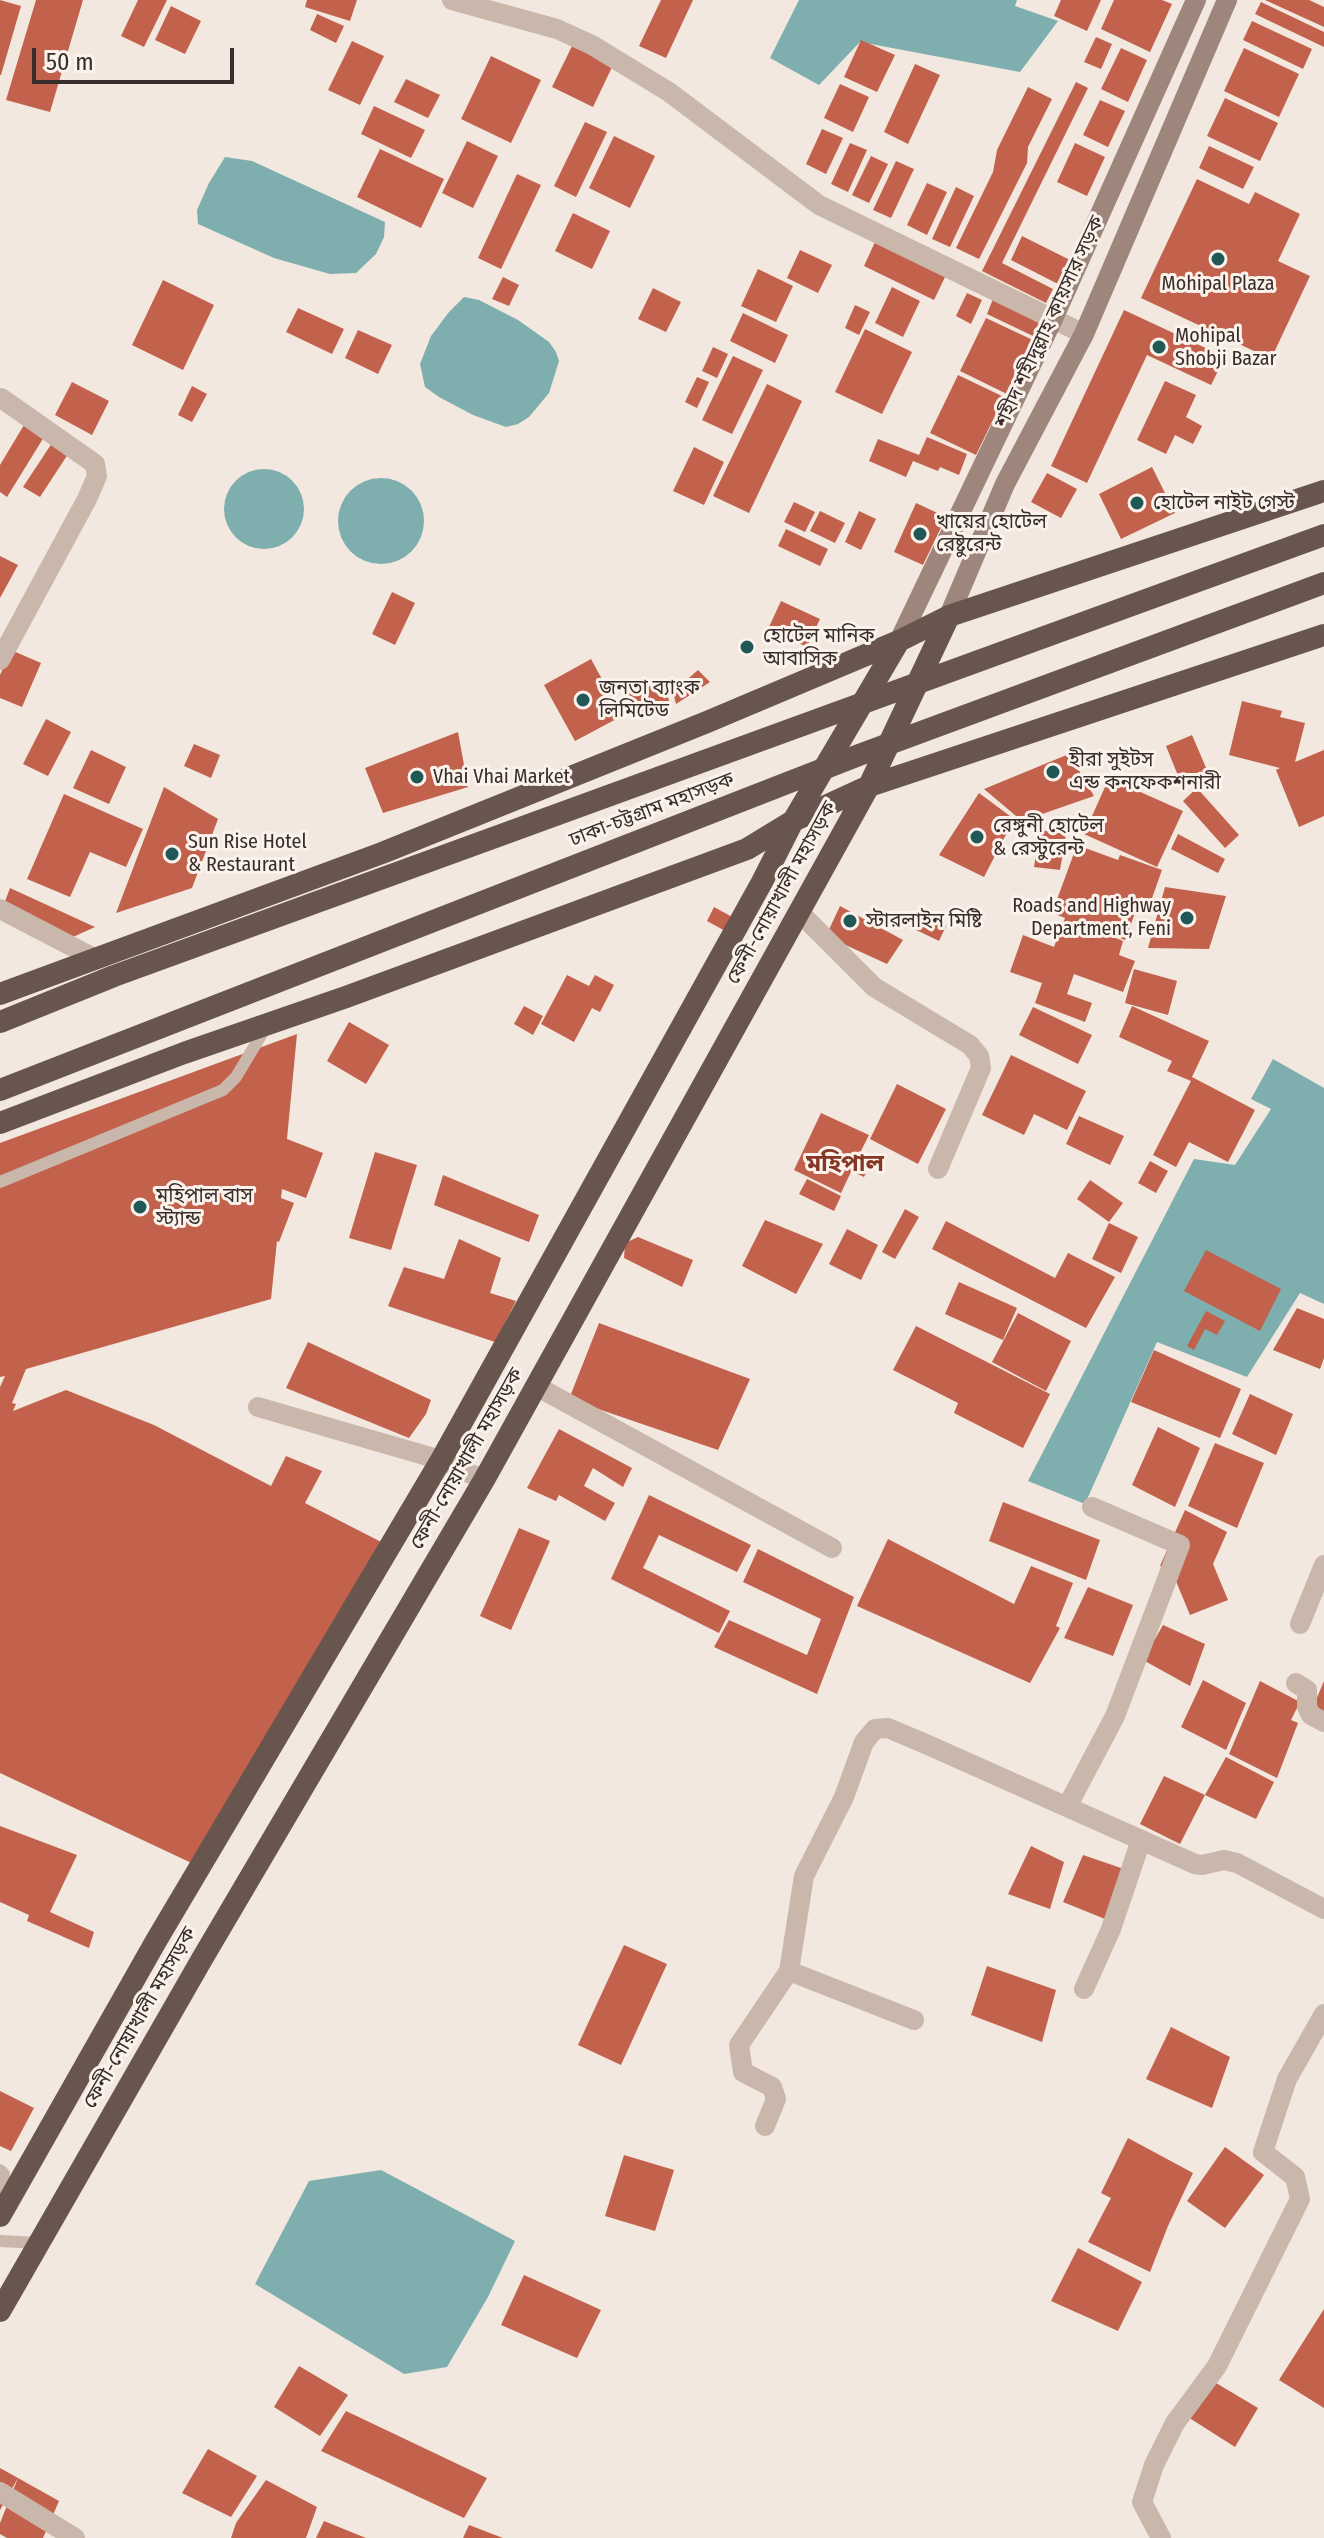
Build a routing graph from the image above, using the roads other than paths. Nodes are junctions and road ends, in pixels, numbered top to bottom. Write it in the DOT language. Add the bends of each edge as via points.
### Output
graph roads {
  1 [pos="452,0"];
  2 [pos="1196,0"];
  3 [pos="1227,0"];
  4 [pos="1053,319"];
  5 [pos="1084,334"];
  6 [pos="1,398"];
  7 [pos="1324,491"];
  8 [pos="1324,535"];
  9 [pos="1324,583"];
  10 [pos="949,616"];
  11 [pos="8,627"];
  12 [pos="1324,635"];
  13 [pos="899,641"];
  14 [pos="0,660"];
  15 [pos="869,786"];
  16 [pos="793,821"];
  17 [pos="0,909"];
  18 [pos="799,912"];
  19 [pos="96,959"];
  20 [pos="0,994"];
  21 [pos="0,1022"];
  22 [pos="267,1024"];
  23 [pos="0,1090"];
  24 [pos="0,1123"];
  25 [pos="938,1169"];
  26 [pos="0,1182"];
  27 [pos="536,1386"];
  28 [pos="258,1407"];
  29 [pos="441,1460"];
  30 [pos="484,1480"];
  31 [pos="1092,1507"];
  32 [pos="832,1548"];
  33 [pos="1324,1565"];
  34 [pos="1300,1624"];
  35 [pos="1296,1683"];
  36 [pos="1324,1722"];
  37 [pos="1067,1807"];
  38 [pos="1141,1840"];
  39 [pos="1324,1909"];
  40 [pos="789,1971"];
  41 [pos="1084,1989"];
  42 [pos="1324,2014"];
  43 [pos="914,2020"];
  44 [pos="765,2126"];
  45 [pos="0,2170"];
  46 [pos="0,2189"];
  47 [pos="0,2216"];
  48 [pos="0,2241"];
  49 [pos="39,2243"];
  50 [pos="0,2311"];
  51 [pos="0,2492"];
  52 [pos="75,2538"];
  53 [pos="1161,2538"];
  1 -- 4 [label="street" via="557,29 592,45 669,92 819,205"];
  2 -- 4 [label="main road, শহীদ শহীদুল্লাহ কায়সার সড়ক"];
  3 -- 5 [label="main road, শহীদ শহীদুল্লাহ কায়সার সড়ক"];
  4 -- 5 [label="street"];
  4 -- 13 [label="main road, শহীদ শহীদুল্লাহ কায়সার সড়ক"];
  5 -- 10 [label="main road, শহীদ শহীদুল্লাহ কায়সার সড়ক" via="1005,484"];
  6 -- 11 [label="street" via="95,464 97,476"];
  7 -- 10 [label="highway"];
  8 -- 21 [label="highway, ঢাকা-চট্টগ্রাম মহাসড়ক, bridge" via="129,970"];
  9 -- 23 [label="highway, ঢাকা-চট্টগ্রাম মহাসড়ক, bridge" via="845,761"];
  10 -- 13 [label="highway"];
  10 -- 15 [label="highway, ফেনী-নোয়াখালী মহাসড়ক"];
  11 -- 14 [label="street"];
  12 -- 15 [label="highway"];
  13 -- 16 [label="highway, ফেনী-নোয়াখালী মহাসড়ক"];
  13 -- 19 [label="highway" via="382,853"];
  15 -- 16 [label="highway"];
  15 -- 18 [label="highway, ফেনী-নোয়াখালী মহাসড়ক"];
  16 -- 22 [label="highway" via="747,849"];
  16 -- 29 [label="highway, ফেনী-নোয়াখালী মহাসড়ক"];
  17 -- 19 [label="street"];
  18 -- 25 [label="street" via="874,987 970,1045 979,1056 981,1068"];
  18 -- 27 [label="highway, ফেনী-নোয়াখালী মহাসড়ক"];
  19 -- 20 [label="highway"];
  22 -- 24 [label="highway"];
  22 -- 26 [label="lane" via="223,1090"];
  27 -- 30 [label="highway, ফেনী-নোয়াখালী মহাসড়ক"];
  27 -- 32 [label="street"];
  28 -- 29 [label="street"];
  29 -- 30 [label="street"];
  29 -- 47 [label="highway, ফেনী-নোয়াখালী মহাসড়ক"];
  30 -- 49 [label="highway, ফেনী-নোয়াখালী মহাসড়ক"];
  31 -- 37 [label="street" via="1180,1545 1115,1716"];
  33 -- 34 [label="street"];
  35 -- 36 [label="street" via="1307,1690 1311,1715"];
  37 -- 38 [label="street"];
  37 -- 40 [label="street" via="888,1728 875,1729 864,1742 844,1797 804,1876"];
  38 -- 39 [label="street" via="1195,1864 1237,1863"];
  38 -- 41 [label="street"];
  40 -- 43 [label="street"];
  40 -- 44 [label="street" via="739,2045 743,2072 772,2087 776,2099"];
  42 -- 53 [label="street" via="1287,2079 1263,2152 1295,2177 1300,2199 1217,2366 1175,2423 1154,2465 1142,2502"];
  45 -- 46 [label="lane"];
  48 -- 49 [label="lane"];
  49 -- 50 [label="highway, ফেনী-নোয়াখালী মহাসড়ক"];
  51 -- 52 [label="street"];
}
